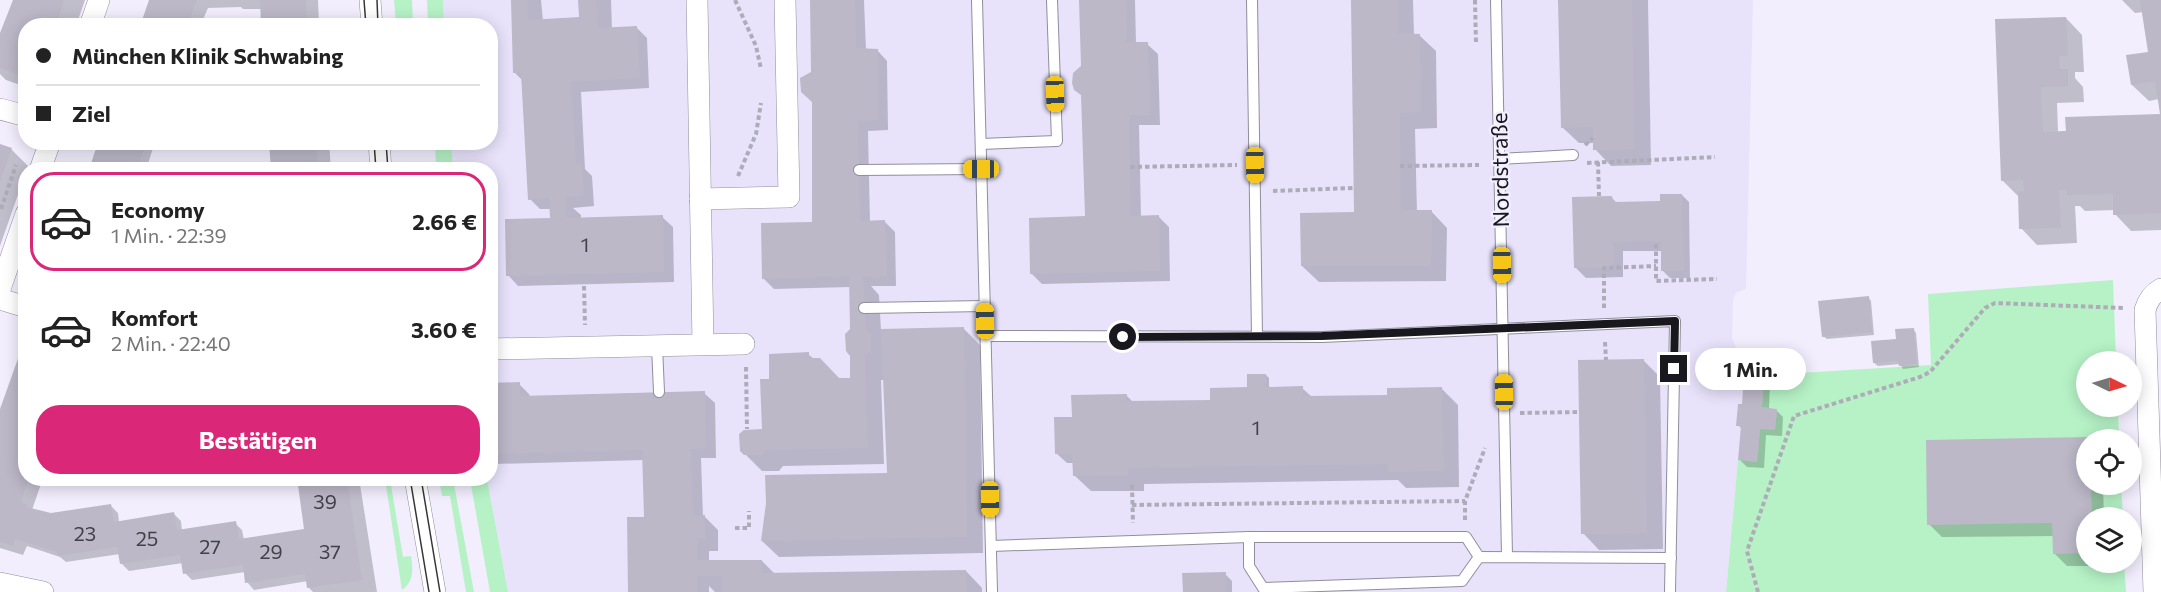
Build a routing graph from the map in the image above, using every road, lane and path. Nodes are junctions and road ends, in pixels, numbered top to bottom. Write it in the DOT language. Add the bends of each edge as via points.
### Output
graph roads {
  1 [pos="99,0"];
  2 [pos="370,0"];
  3 [pos="697,0"];
  4 [pos="735,0"];
  5 [pos="784,0"];
  6 [pos="977,0"];
  7 [pos="1052,0"];
  8 [pos="1252,0"];
  9 [pos="1475,0"];
  10 [pos="1496,0"];
  11 [pos="93,18"];
  12 [pos="371,18"];
  13 [pos="1476,47"];
  14 [pos="762,79"];
  15 [pos="762,96"];
  16 [pos="0,109"];
  17 [pos="18,114"];
  18 [pos="981,144"];
  19 [pos="1479,154"];
  20 [pos="1573,156"];
  21 [pos="1715,157"];
  22 [pos="1499,159"];
  23 [pos="16,162"];
  24 [pos="1598,162"];
  25 [pos="1401,166"];
  26 [pos="981,169"];
  27 [pos="859,170"];
  28 [pos="1599,196"];
  29 [pos="700,199"];
  30 [pos="726,199"];
  31 [pos="0,210"];
  32 [pos="18,237"];
  33 [pos="1656,244"];
  34 [pos="1656,266"];
  35 [pos="1717,279"];
  36 [pos="584,286"];
  37 [pos="0,289"];
  38 [pos="2161,289"];
  39 [pos="0,299"];
  40 [pos="18,305"];
  41 [pos="985,306"];
  42 [pos="864,308"];
  43 [pos="2145,310"];
  44 [pos="585,318"];
  45 [pos="1604,325"];
  46 [pos="1503,329"];
  47 [pos="986,336"];
  48 [pos="1257,336"];
  49 [pos="703,344"];
  50 [pos="744,344"];
  51 [pos="657,346"];
  52 [pos="498,349"];
  53 [pos="1606,360"];
  54 [pos="658,392"];
  55 [pos="1580,412"];
  56 [pos="1504,413"];
  57 [pos="747,429"];
  58 [pos="1484,439"];
  59 [pos="1132,485"];
  60 [pos="416,486"];
  61 [pos="1465,501"];
  62 [pos="1132,505"];
  63 [pos="749,511"];
  64 [pos="735,528"];
  65 [pos="1249,537"];
  66 [pos="1466,537"];
  67 [pos="1133,541"];
  68 [pos="991,546"];
  69 [pos="1507,556"];
  70 [pos="1479,557"];
  71 [pos="1671,558"];
  72 [pos="0,583"];
  73 [pos="1462,587"];
  74 [pos="1263,590"];
  75 [pos="43,592"];
  76 [pos="435,592"];
  77 [pos="992,592"];
  78 [pos="1670,592"];
  79 [pos="1758,592"];
  80 [pos="2154,592"];
  1 -- 11 [label="street"];
  2 -- 12 [label="street"];
  3 -- 29 [label="street"];
  4 -- 14 [label="path" via="756,46"];
  5 -- 30 [label="street" via="789,197"];
  6 -- 18 [label="lane"];
  7 -- 18 [label="lane" via="1057,141"];
  8 -- 48 [label="lane"];
  9 -- 13 [label="path"];
  10 -- 22 [label="lane, Nordstraße"];
  15 -- 30 [label="path" via="756,134"];
  16 -- 17 [label="street"];
  18 -- 26 [label="lane"];
  19 -- 25 [label="path" via="1479,165"];
  20 -- 22 [label="lane"];
  20 -- 24 [label="path" via="1587,163"];
  21 -- 24 [label="path"];
  22 -- 46 [label="lane, Nordstraße"];
  23 -- 31 [label="path"];
  24 -- 28 [label="path"];
  26 -- 27 [label="lane"];
  26 -- 41 [label="lane"];
  29 -- 30 [label="street"];
  29 -- 49 [label="street"];
  32 -- 37 [label="street"];
  33 -- 34 [label="path"];
  34 -- 35 [label="path" via="1656,281"];
  34 -- 45 [label="path" via="1604,268"];
  36 -- 44 [label="path"];
  38 -- 43 [label="street" via="2148,301"];
  39 -- 40 [label="street"];
  41 -- 42 [label="lane"];
  41 -- 47 [label="lane"];
  43 -- 79 [label="path" via="1995,303 1985,308 1930,372 1794,416 1747,551"];
  43 -- 80 [label="street"];
  45 -- 46 [label="lane"];
  45 -- 53 [label="path"];
  45 -- 71 [label="lane" via="1675,321"];
  46 -- 48 [label="lane"];
  46 -- 56 [label="lane, Nordstraße"];
  47 -- 48 [label="lane"];
  47 -- 68 [label="lane"];
  49 -- 50 [label="street"];
  49 -- 51 [label="street"];
  50 -- 57 [label="path"];
  51 -- 52 [label="street"];
  51 -- 54 [label="lane"];
  55 -- 56 [label="path"];
  56 -- 69 [label="lane, Nordstraße"];
  58 -- 61 [label="path" via="1485,450"];
  59 -- 62 [label="path"];
  60 -- 76 [label="street"];
  61 -- 62 [label="path"];
  61 -- 66 [label="path"];
  62 -- 67 [label="path"];
  63 -- 64 [label="path" via="749,528"];
  65 -- 66 [label="lane"];
  65 -- 67 [label="lane"];
  65 -- 74 [label="lane" via="1249,566"];
  66 -- 70 [label="lane"];
  67 -- 68 [label="lane"];
  68 -- 77 [label="lane"];
  69 -- 70 [label="lane"];
  69 -- 71 [label="lane"];
  70 -- 73 [label="lane"];
  71 -- 78 [label="lane"];
  72 -- 75 [label="street"];
  73 -- 74 [label="lane"];
}
